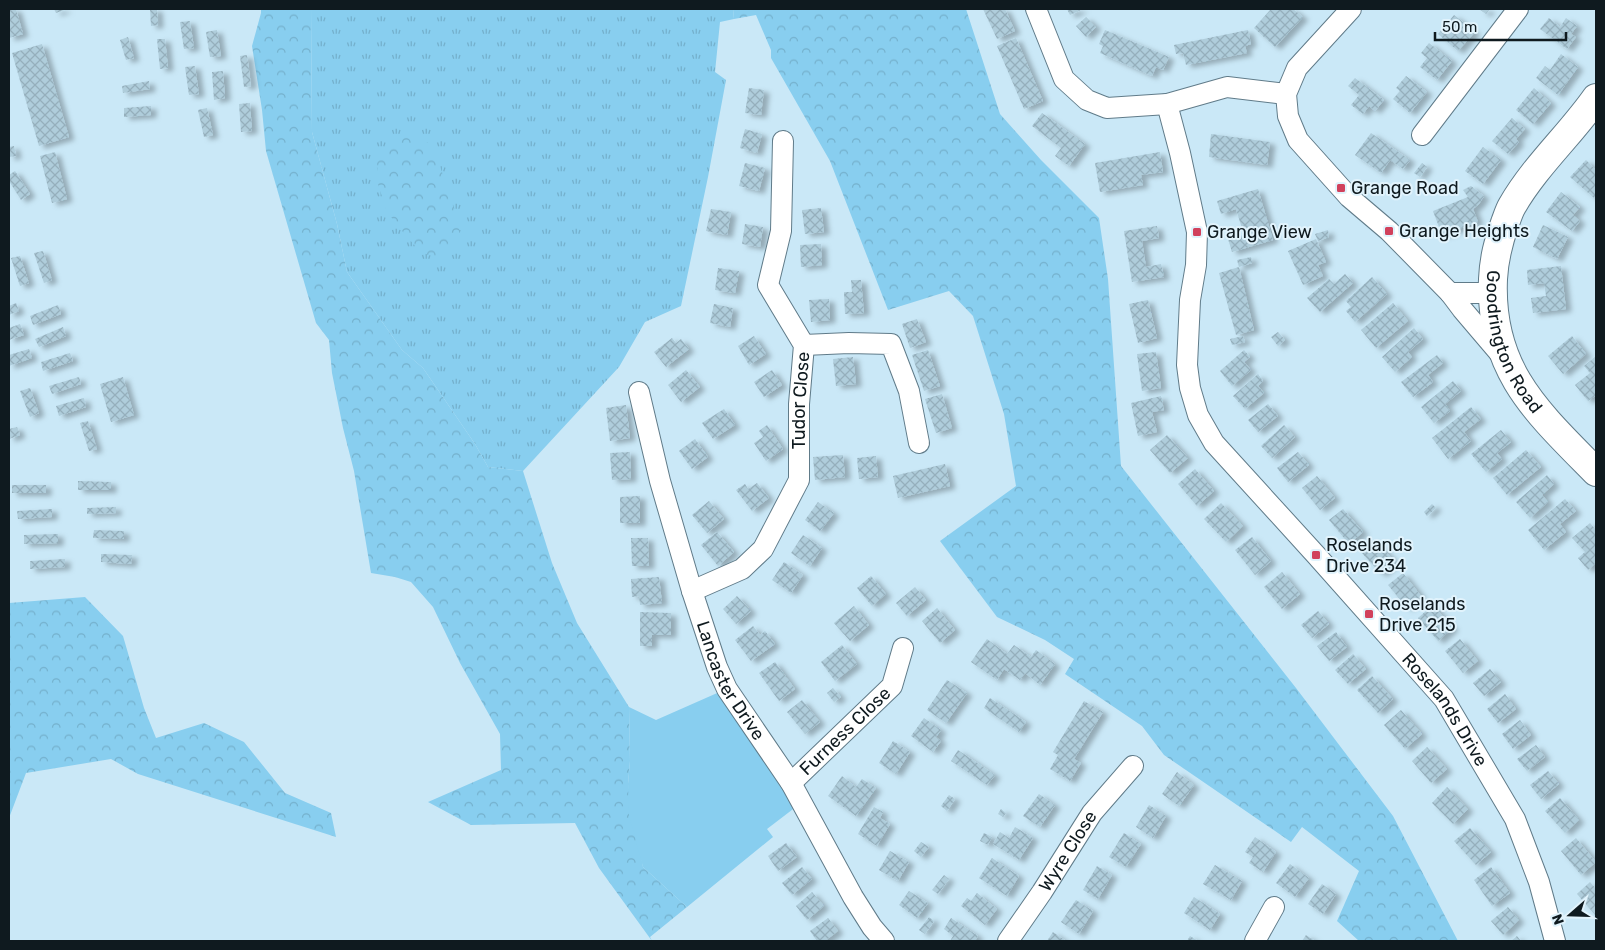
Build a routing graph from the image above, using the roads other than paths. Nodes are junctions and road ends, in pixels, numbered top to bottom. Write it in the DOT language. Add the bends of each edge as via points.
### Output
graph roads {
  1 [pos="1036,9"];
  2 [pos="1351,9"];
  3 [pos="1518,9"];
  4 [pos="1286,94"];
  5 [pos="1596,98"];
  6 [pos="1167,104"];
  7 [pos="1422,135"];
  8 [pos="782,141"];
  9 [pos="1450,293"];
  10 [pos="1493,293"];
  11 [pos="804,345"];
  12 [pos="1505,359"];
  13 [pos="639,392"];
  14 [pos="919,443"];
  15 [pos="1596,472"];
  16 [pos="692,591"];
  17 [pos="903,648"];
  18 [pos="1133,766"];
  19 [pos="791,783"];
  20 [pos="1274,907"];
  21 [pos="884,941"];
  22 [pos="1008,941"];
  23 [pos="1255,941"];
  24 [pos="1555,941"];
  1 -- 6 [label="street" via="1064,79 1087,100 1107,108"];
  2 -- 4 [label="street" via="1297,68"];
  3 -- 7 [label="street"];
  4 -- 6 [label="street" via="1227,87"];
  4 -- 9 [label="street" via="1288,116 1298,140 1349,197 1389,231"];
  5 -- 10 [label="street, Goodrington Road" via="1511,207 1497,247"];
  6 -- 24 [label="street, Roselands Drive" via="1197,232 1187,365 1198,415 1214,443 1444,699 1516,819 1539,882"];
  8 -- 11 [label="street, Tudor Close" via="781,231 768,284"];
  9 -- 10 [label="street"];
  9 -- 12 [label="street"];
  10 -- 12 [label="street, Goodrington Road" via="1495,324"];
  11 -- 14 [label="street" via="891,344 909,391"];
  11 -- 16 [label="street, Tudor Close" via="799,404 799,480 763,549 742,569"];
  12 -- 15 [label="street, Goodrington Road" via="1542,416"];
  13 -- 16 [label="street, Lancaster Drive" via="660,481"];
  16 -- 19 [label="street, Lancaster Drive" via="727,689"];
  17 -- 19 [label="street, Furness Close" via="892,686"];
  18 -- 22 [label="street, Wyre Close" via="1092,813"];
  19 -- 21 [label="street, Lancaster Drive" via="853,897"];
  20 -- 23 [label="street"];
}
